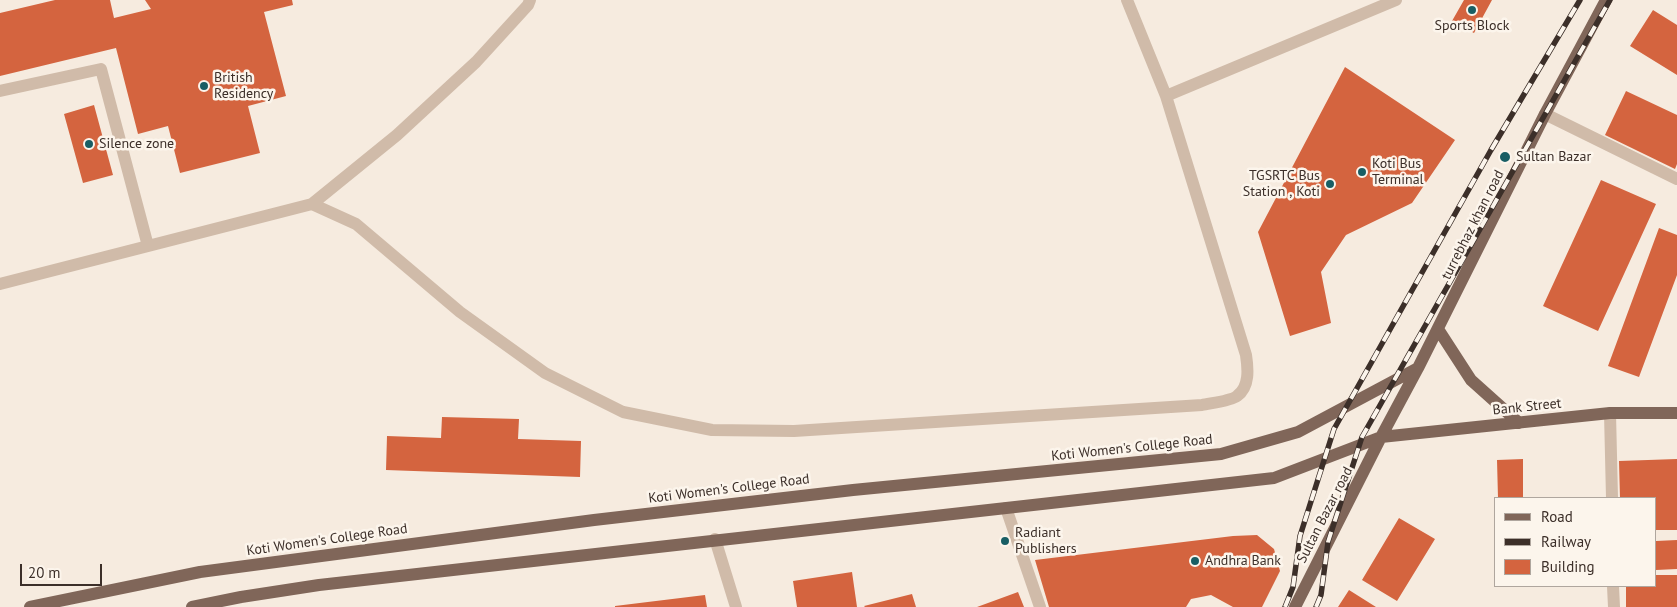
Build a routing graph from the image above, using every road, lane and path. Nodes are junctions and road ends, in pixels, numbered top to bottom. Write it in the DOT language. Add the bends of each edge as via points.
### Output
graph roads {
  1 [pos="530,0"];
  2 [pos="1127,0"];
  3 [pos="1396,0"];
  4 [pos="1606,0"];
  5 [pos="0,91"];
  6 [pos="1166,96"];
  7 [pos="1545,114"];
  8 [pos="1677,179"];
  9 [pos="312,204"];
  10 [pos="148,246"];
  11 [pos="0,284"];
  12 [pos="1438,329"];
  13 [pos="1418,368"];
  14 [pos="1610,413"];
  15 [pos="1677,413"];
  16 [pos="1519,423"];
  17 [pos="1381,437"];
  18 [pos="1612,497"];
  19 [pos="1006,508"];
  20 [pos="716,539"];
  21 [pos="1613,587"];
  22 [pos="238,602"];
  23 [pos="34,607"];
  24 [pos="192,607"];
  25 [pos="736,607"];
  26 [pos="1040,607"];
  27 [pos="1295,607"];
  28 [pos="1614,607"];
  1 -- 9 [label="street" via="476,62 397,135"];
  2 -- 6 [label="street"];
  3 -- 6 [label="street"];
  4 -- 7 [label="main road, turrebhaz khan road"];
  5 -- 10 [label="street" via="101,69"];
  6 -- 9 [label="street" via="1249,371 1237,397 1202,405 794,431 712,430 624,412 545,373 460,312 356,224"];
  7 -- 8 [label="street"];
  7 -- 12 [label="main road, turrebhaz khan road"];
  9 -- 10 [label="street"];
  10 -- 11 [label="street"];
  12 -- 13 [label="main road, turrebhaz khan road"];
  12 -- 16 [label="main road" via="1471,380"];
  13 -- 17 [label="main road, turrebhaz khan road"];
  13 -- 23 [label="main road, Koti Women's College Road" via="1298,432 1221,454 853,490 594,520 200,572"];
  14 -- 15 [label="main road, Bank Street"];
  14 -- 16 [label="main road, Bank Street"];
  14 -- 18 [label="street"];
  16 -- 17 [label="main road, Bank Street"];
  17 -- 19 [label="main road" via="1274,478"];
  17 -- 27 [label="main road, Sultan Bazar road"];
  19 -- 20 [label="main road"];
  19 -- 26 [label="street"];
  20 -- 22 [label="main road" via="319,585"];
  20 -- 25 [label="street"];
  21 -- 28 [label="street"];
  22 -- 24 [label="main road"];
}
